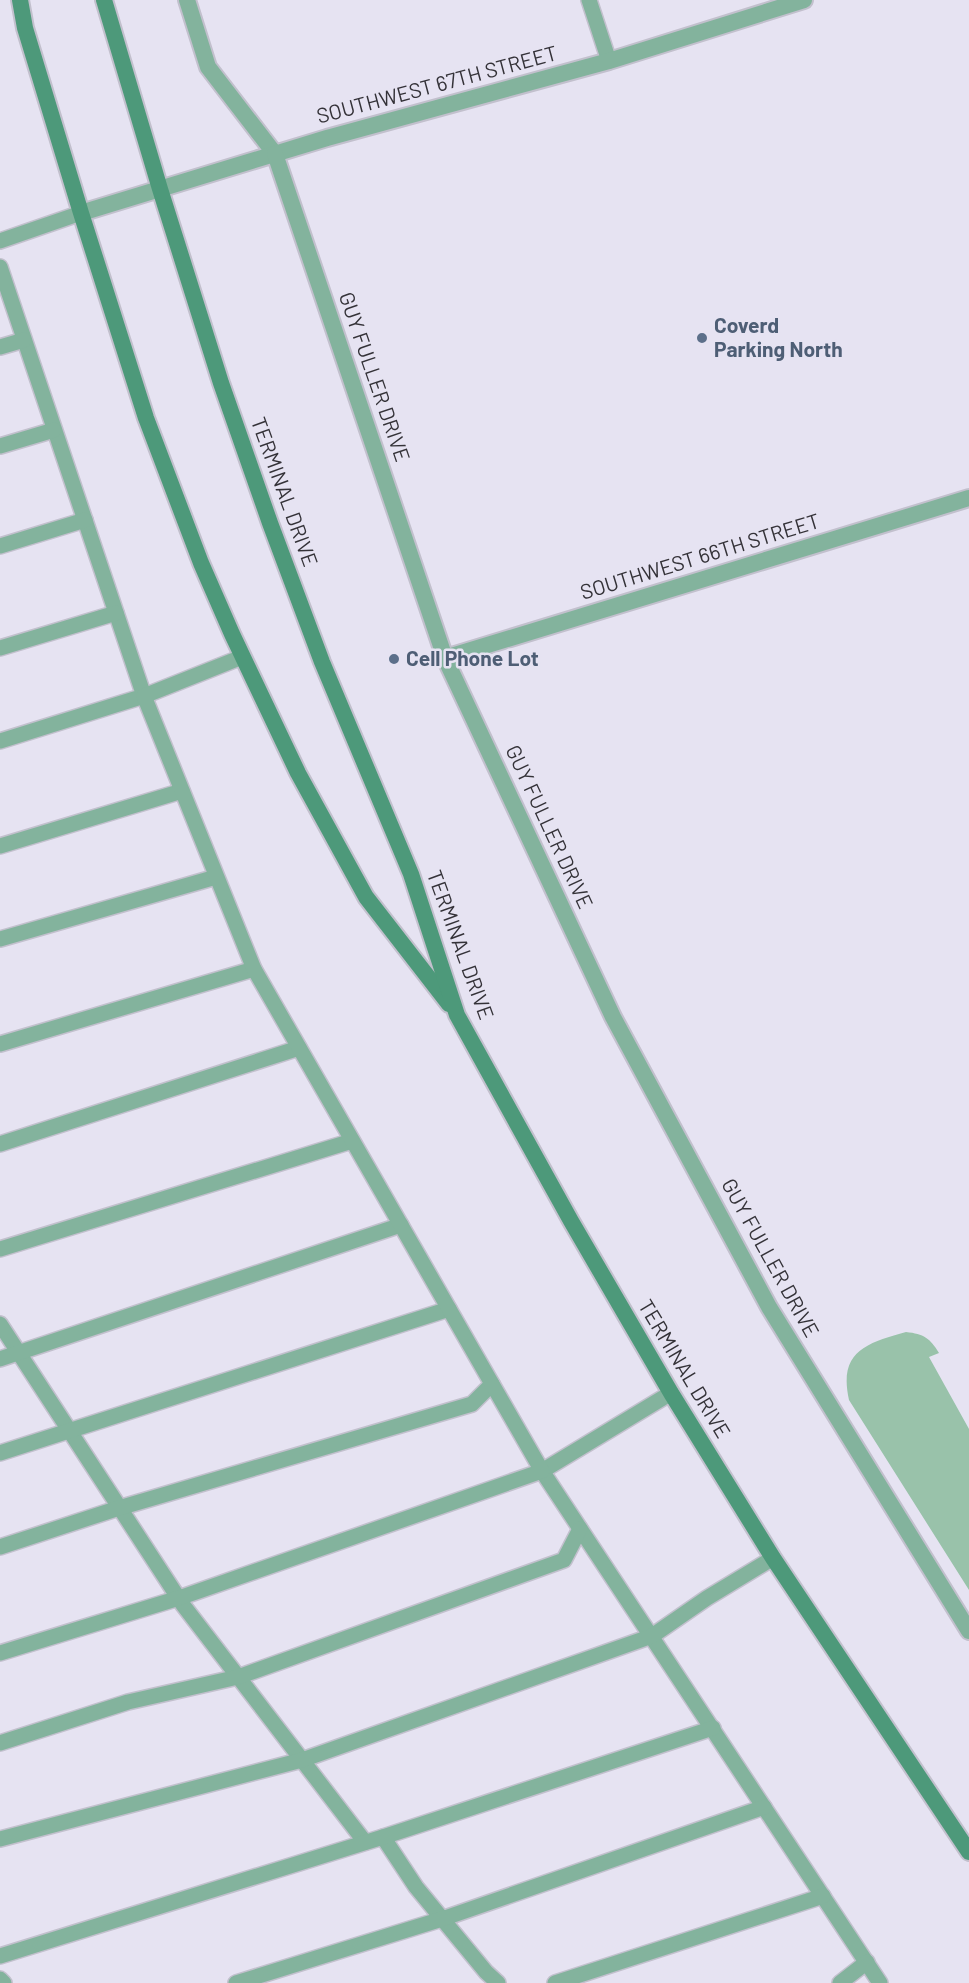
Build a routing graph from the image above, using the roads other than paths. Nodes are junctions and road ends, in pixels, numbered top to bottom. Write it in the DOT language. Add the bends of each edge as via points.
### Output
graph roads {
  1 [pos="20,0"];
  2 [pos="104,0"];
  3 [pos="187,0"];
  4 [pos="589,0"];
  5 [pos="804,0"];
  6 [pos="609,61"];
  7 [pos="275,154"];
  8 [pos="160,189"];
  9 [pos="81,213"];
  10 [pos="0,242"];
  11 [pos="0,267"];
  12 [pos="24,340"];
  13 [pos="0,347"];
  14 [pos="54,430"];
  15 [pos="0,446"];
  16 [pos="969,498"];
  17 [pos="85,520"];
  18 [pos="0,546"];
  19 [pos="116,614"];
  20 [pos="0,648"];
  21 [pos="242,657"];
  22 [pos="445,658"];
  23 [pos="144,696"];
  24 [pos="0,741"];
  25 [pos="182,791"];
  26 [pos="0,846"];
  27 [pos="216,877"];
  28 [pos="0,939"];
  29 [pos="254,969"];
  30 [pos="457,1015"];
  31 [pos="0,1044"];
  32 [pos="299,1048"];
  33 [pos="352,1141"];
  34 [pos="0,1144"];
  35 [pos="401,1226"];
  36 [pos="0,1249"];
  37 [pos="449,1309"];
  38 [pos="0,1324"];
  39 [pos="17,1353"];
  40 [pos="0,1359"];
  41 [pos="492,1384"];
  42 [pos="671,1393"];
  43 [pos="69,1431"];
  44 [pos="0,1453"];
  45 [pos="542,1471"];
  46 [pos="119,1508"];
  47 [pos="580,1529"];
  48 [pos="0,1547"];
  49 [pos="773,1558"];
  50 [pos="178,1598"];
  51 [pos="969,1631"];
  52 [pos="651,1636"];
  53 [pos="0,1653"];
  54 [pos="238,1677"];
  55 [pos="713,1728"];
  56 [pos="0,1743"];
  57 [pos="302,1760"];
  58 [pos="764,1807"];
  59 [pos="383,1837"];
  60 [pos="0,1839"];
  61 [pos="365,1842"];
  62 [pos="969,1851"];
  63 [pos="823,1896"];
  64 [pos="442,1919"];
  65 [pos="0,1956"];
  66 [pos="867,1962"];
  67 [pos="0,1979"];
  68 [pos="4,1983"];
  69 [pos="236,1983"];
  70 [pos="498,1983"];
  71 [pos="555,1983"];
  72 [pos="840,1983"];
  73 [pos="880,1983"];
  1 -- 9 [label="main road"];
  2 -- 8 [label="main road, TERMINAL DRIVE"];
  3 -- 7 [label="street, GUY FULLER DRIVE" via="208,67"];
  4 -- 6 [label="lane"];
  5 -- 6 [label="street, SOUTHWEST 67TH STREET"];
  6 -- 7 [label="street, SOUTHWEST 67TH STREET"];
  7 -- 8 [label="street, SOUTHWEST 67TH STREET"];
  7 -- 22 [label="street, GUY FULLER DRIVE"];
  8 -- 9 [label="street, SOUTHWEST 67TH STREET"];
  8 -- 30 [label="main road, TERMINAL DRIVE" via="270,523 322,662 411,874"];
  9 -- 10 [label="lane"];
  9 -- 21 [label="main road" via="146,418 201,563"];
  11 -- 12 [label="lane"];
  12 -- 13 [label="lane"];
  12 -- 14 [label="lane"];
  14 -- 15 [label="lane"];
  14 -- 17 [label="lane"];
  16 -- 22 [label="street, SOUTHWEST 66TH STREET"];
  17 -- 18 [label="lane"];
  17 -- 19 [label="lane"];
  19 -- 20 [label="lane"];
  19 -- 23 [label="lane"];
  21 -- 23 [label="lane"];
  21 -- 30 [label="main road" via="298,773 366,897"];
  22 -- 51 [label="street, GUY FULLER DRIVE" via="613,1017 769,1307"];
  23 -- 24 [label="lane"];
  23 -- 25 [label="lane"];
  25 -- 26 [label="lane"];
  25 -- 27 [label="lane"];
  27 -- 28 [label="lane"];
  27 -- 29 [label="lane"];
  29 -- 31 [label="lane"];
  29 -- 32 [label="lane"];
  30 -- 42 [label="main road, TERMINAL DRIVE"];
  32 -- 33 [label="lane"];
  32 -- 34 [label="lane"];
  33 -- 35 [label="lane"];
  33 -- 36 [label="lane"];
  35 -- 37 [label="lane"];
  35 -- 39 [label="lane"];
  37 -- 41 [label="lane"];
  37 -- 43 [label="lane"];
  38 -- 39 [label="lane"];
  39 -- 40 [label="lane"];
  39 -- 43 [label="lane"];
  41 -- 45 [label="lane"];
  41 -- 46 [label="lane" via="471,1404"];
  42 -- 45 [label="lane"];
  42 -- 49 [label="main road, TERMINAL DRIVE"];
  43 -- 44 [label="lane"];
  43 -- 46 [label="lane"];
  45 -- 47 [label="lane"];
  45 -- 50 [label="lane"];
  46 -- 48 [label="lane"];
  46 -- 50 [label="lane"];
  47 -- 52 [label="lane"];
  47 -- 54 [label="lane" via="564,1560"];
  49 -- 52 [label="lane"];
  49 -- 62 [label="main road, TERMINAL DRIVE"];
  50 -- 53 [label="lane"];
  50 -- 54 [label="lane"];
  52 -- 55 [label="lane"];
  52 -- 57 [label="lane"];
  54 -- 56 [label="lane" via="128,1701"];
  54 -- 57 [label="lane"];
  55 -- 58 [label="lane"];
  55 -- 59 [label="lane"];
  57 -- 60 [label="lane"];
  57 -- 61 [label="lane"];
  58 -- 63 [label="lane"];
  58 -- 64 [label="lane"];
  59 -- 61 [label="lane"];
  59 -- 64 [label="lane"];
  61 -- 65 [label="lane"];
  63 -- 66 [label="lane"];
  63 -- 71 [label="lane"];
  64 -- 69 [label="lane"];
  64 -- 70 [label="lane"];
  66 -- 72 [label="lane"];
  66 -- 73 [label="lane"];
  67 -- 68 [label="lane"];
}
